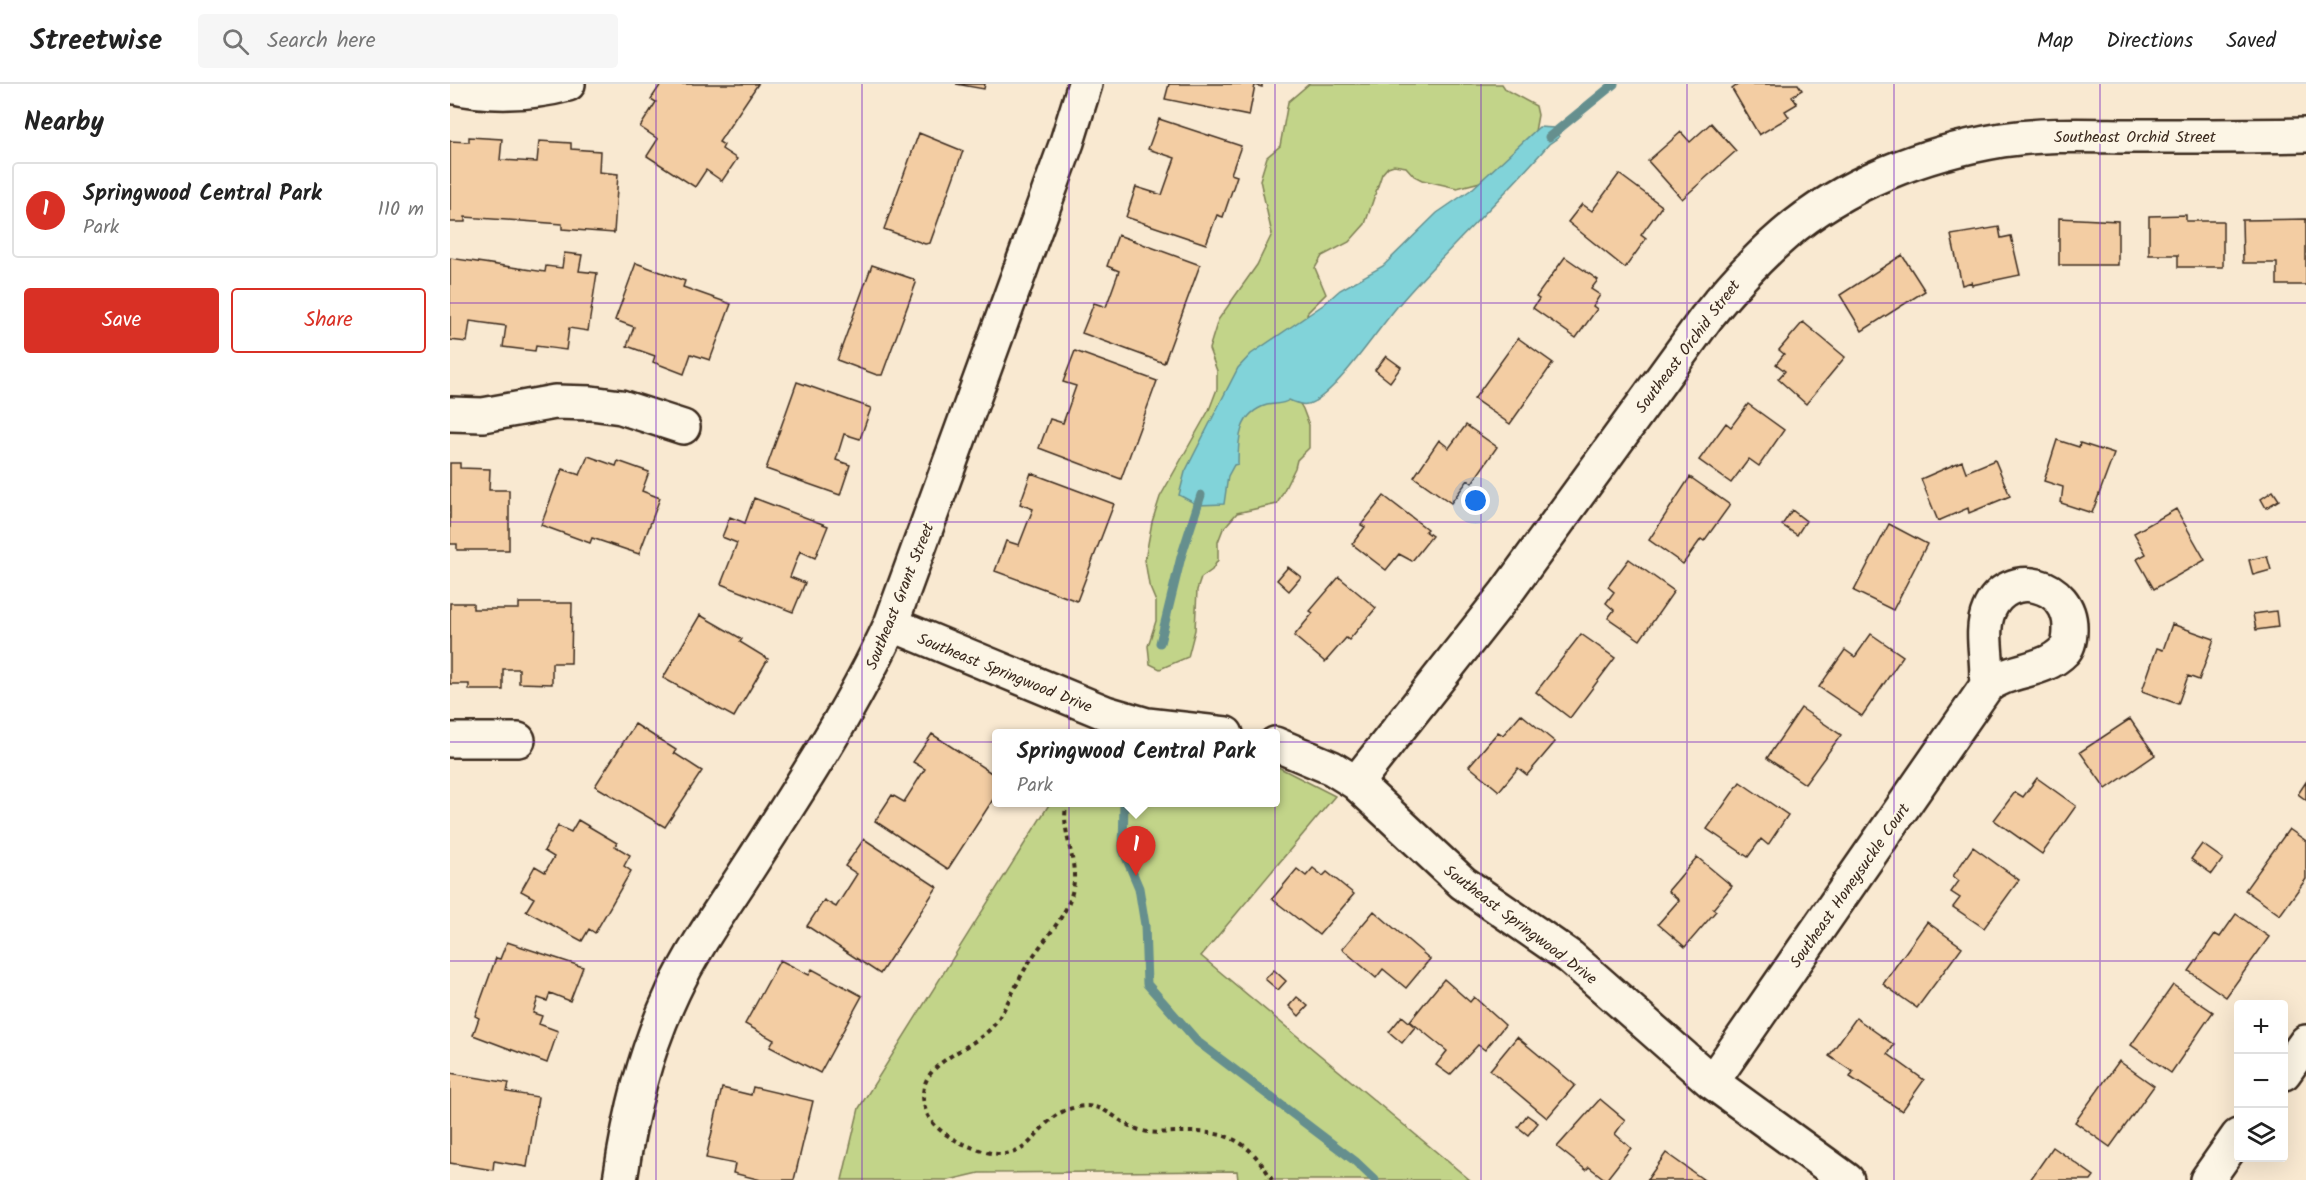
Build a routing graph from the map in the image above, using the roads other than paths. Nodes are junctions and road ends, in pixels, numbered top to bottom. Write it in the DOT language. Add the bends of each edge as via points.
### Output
graph roads {
  1 [pos="568,84"];
  2 [pos="1085,84"];
  3 [pos="450,86"];
  4 [pos="2306,135"];
  5 [pos="450,414"];
  6 [pos="683,427"];
  7 [pos="891,624"];
  8 [pos="1986,687"];
  9 [pos="1182,729"];
  10 [pos="450,740"];
  11 [pos="518,740"];
  12 [pos="1280,746"];
  13 [pos="1356,783"];
  14 [pos="2306,1042"];
  15 [pos="2288,1066"];
  16 [pos="1712,1082"];
  17 [pos="2234,1142"];
  18 [pos="620,1180"];
  19 [pos="1847,1180"];
  20 [pos="2207,1180"];
  1 -- 3 [label="street" via="546,90 510,91"];
  2 -- 7 [label="street, Southeast Grant Street"];
  4 -- 13 [label="street, Southeast Orchid Street" via="2060,136 2003,140 1947,151 1890,171 1834,200 1785,234 1742,274 1506,593"];
  5 -- 6 [label="street" via="483,415 555,402 591,403 621,407"];
  7 -- 9 [label="street, Southeast Springwood Drive" via="1106,712 1147,725"];
  7 -- 18 [label="street, Southeast Grant Street" via="867,677 829,743 708,929 673,992 630,1116"];
  8 -- 16 [label="street, Southeast Honeysuckle Court"];
  10 -- 11 [label="street"];
  12 -- 13 [label="street, Southeast Springwood Drive" via="1332,768"];
  13 -- 16 [label="street, Southeast Springwood Drive" via="1463,883 1570,957"];
  14 -- 15 [label="street"];
  16 -- 19 [label="street, Southeast Springwood Drive"];
  17 -- 20 [label="street"];
}
